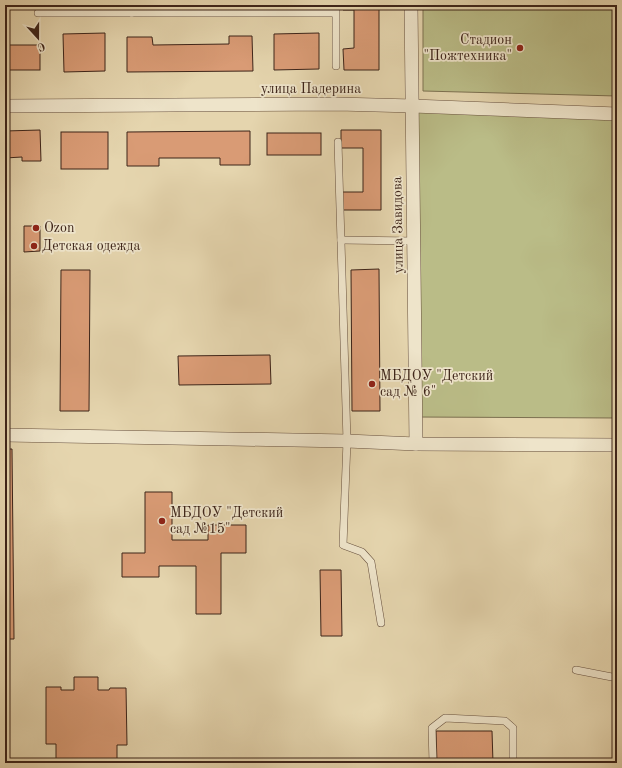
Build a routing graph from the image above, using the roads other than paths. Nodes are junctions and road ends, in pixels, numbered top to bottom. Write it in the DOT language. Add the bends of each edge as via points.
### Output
graph roads {
  1 [pos="131,5"];
  2 [pos="336,5"];
  3 [pos="412,5"];
  4 [pos="38,13"];
  5 [pos="132,13"];
  6 [pos="335,13"];
  7 [pos="336,66"];
  8 [pos="5,106"];
  9 [pos="413,106"];
  10 [pos="617,114"];
  11 [pos="338,142"];
  12 [pos="341,240"];
  13 [pos="414,241"];
  14 [pos="5,435"];
  15 [pos="347,441"];
  16 [pos="416,444"];
  17 [pos="617,445"];
  18 [pos="381,623"];
  19 [pos="576,670"];
  20 [pos="617,678"];
  21 [pos="433,763"];
  22 [pos="513,763"];
  1 -- 5 [label="lane"];
  2 -- 6 [label="lane"];
  3 -- 9 [label="street, улица Завидова"];
  4 -- 5 [label="lane"];
  5 -- 6 [label="lane"];
  6 -- 7 [label="lane"];
  8 -- 9 [label="street, улица Падерина"];
  9 -- 10 [label="street, улица Падерина"];
  9 -- 13 [label="street, улица Завидова"];
  11 -- 12 [label="lane"];
  12 -- 13 [label="lane"];
  12 -- 15 [label="lane"];
  13 -- 16 [label="street, улица Завидова"];
  14 -- 15 [label="street"];
  15 -- 16 [label="street"];
  15 -- 18 [label="lane" via="342,545 362,552 371,562"];
  16 -- 17 [label="street"];
  19 -- 20 [label="lane"];
  21 -- 22 [label="lane" via="432,728 445,718 505,721 513,728"];
}
